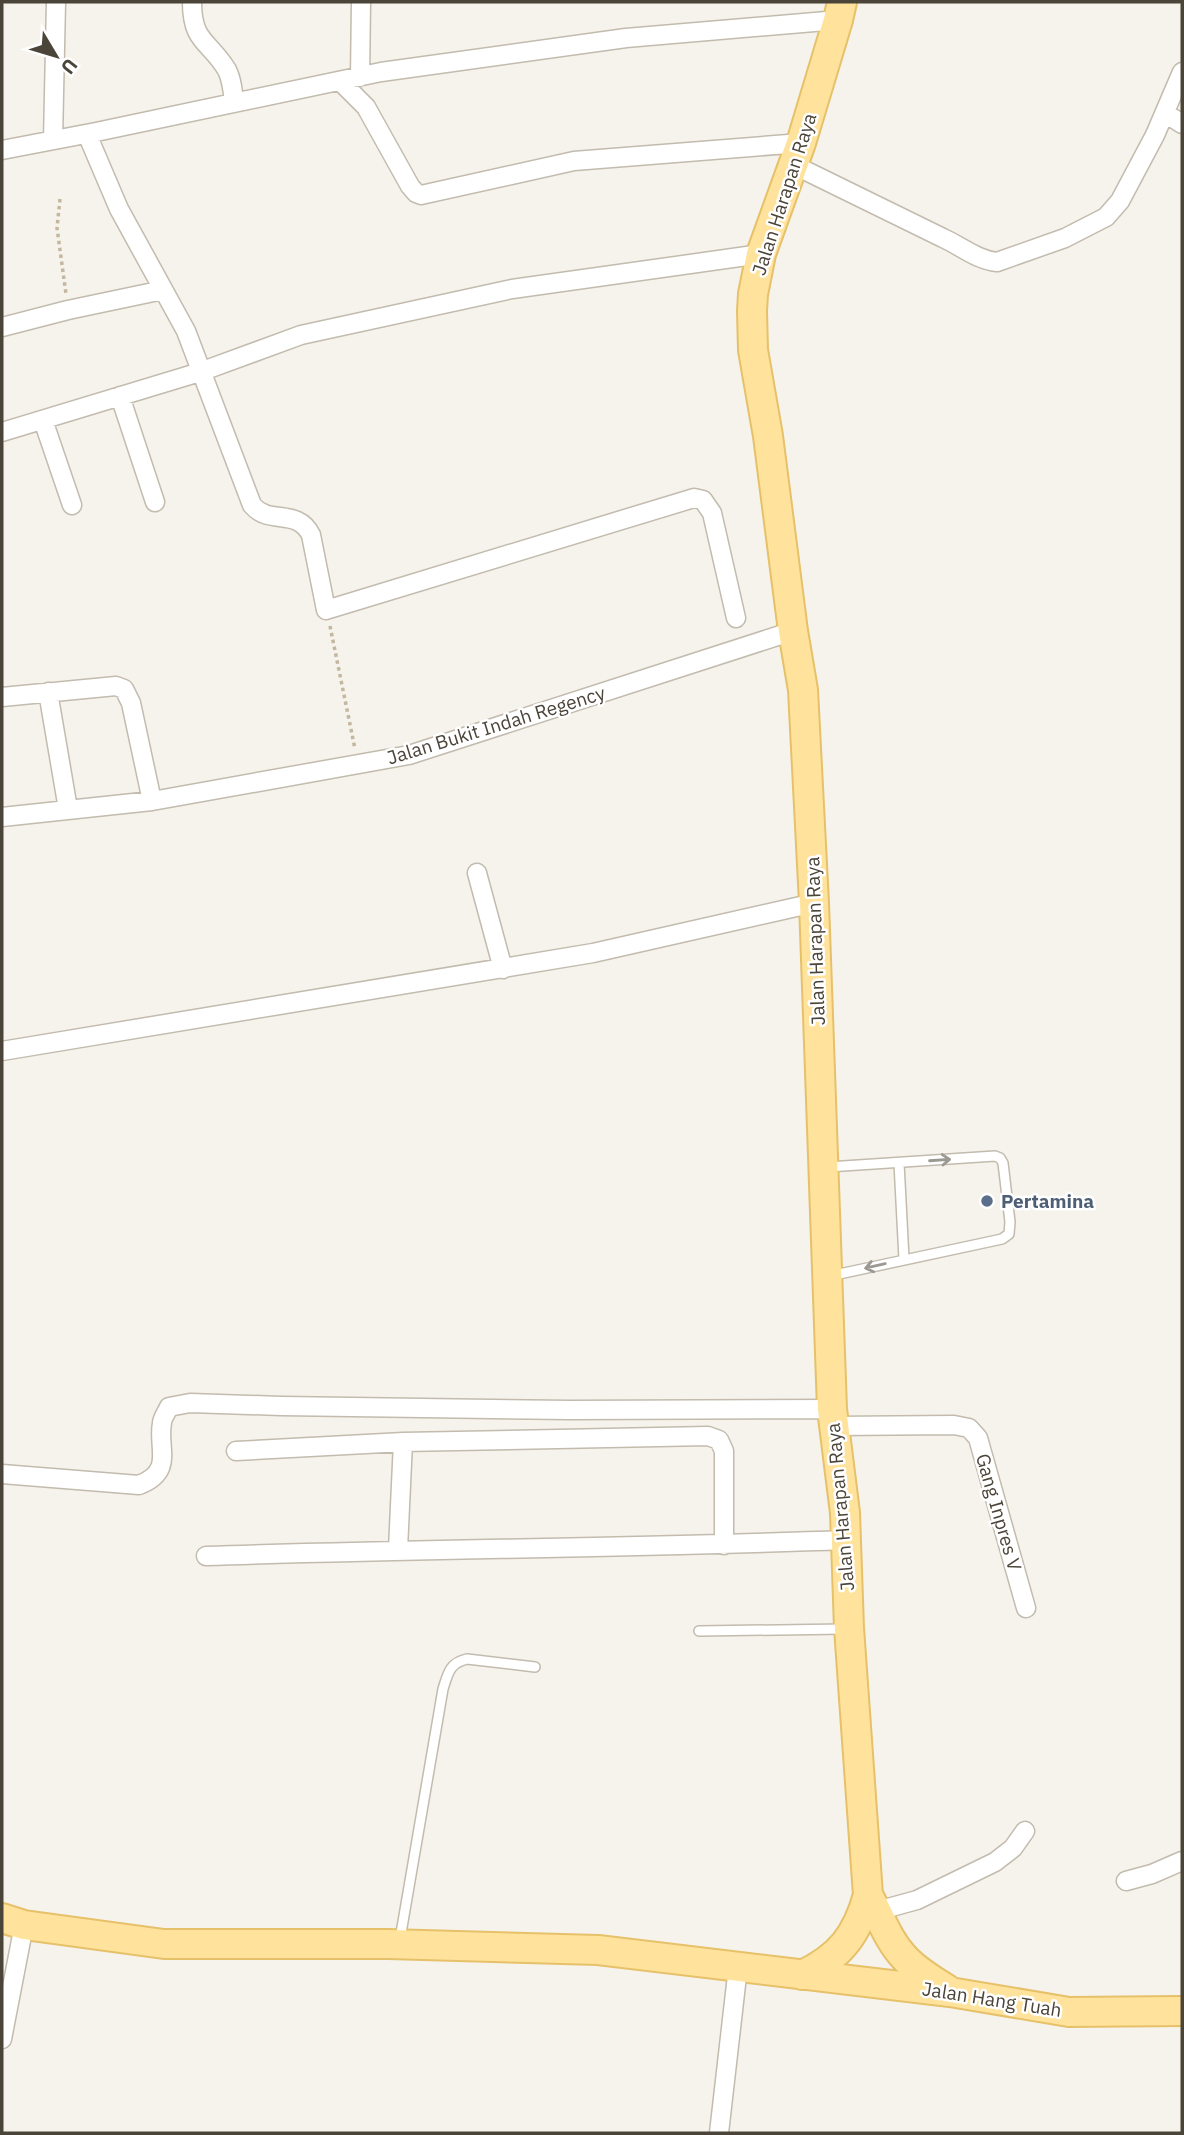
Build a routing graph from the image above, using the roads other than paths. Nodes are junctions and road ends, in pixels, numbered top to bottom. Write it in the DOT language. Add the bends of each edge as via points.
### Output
graph roads {
  1 [pos="56,2"];
  2 [pos="192,2"];
  3 [pos="361,2"];
  4 [pos="840,11"];
  5 [pos="1182,72"];
  6 [pos="360,76"];
  7 [pos="340,81"];
  8 [pos="234,103"];
  9 [pos="1165,113"];
  10 [pos="1182,124"];
  11 [pos="87,134"];
  12 [pos="53,140"];
  13 [pos="2,150"];
  14 [pos="796,154"];
  15 [pos="761,254"];
  16 [pos="163,289"];
  17 [pos="2,327"];
  18 [pos="200,372"];
  19 [pos="120,396"];
  20 [pos="43,420"];
  21 [pos="2,432"];
  22 [pos="155,502"];
  23 [pos="72,505"];
  24 [pos="736,618"];
  25 [pos="793,631"];
  26 [pos="48,692"];
  27 [pos="2,697"];
  28 [pos="152,801"];
  29 [pos="68,809"];
  30 [pos="2,817"];
  31 [pos="477,873"];
  32 [pos="814,903"];
  33 [pos="503,969"];
  34 [pos="2,1051"];
  35 [pos="898,1163"];
  36 [pos="823,1168"];
  37 [pos="904,1259"];
  38 [pos="827,1277"];
  39 [pos="833,1418"];
  40 [pos="403,1442"];
  41 [pos="236,1451"];
  42 [pos="2,1474"];
  43 [pos="846,1540"];
  44 [pos="724,1545"];
  45 [pos="398,1549"];
  46 [pos="205,1556"];
  47 [pos="1026,1608"];
  48 [pos="849,1628"];
  49 [pos="699,1632"];
  50 [pos="535,1667"];
  51 [pos="1025,1831"];
  52 [pos="1182,1861"];
  53 [pos="1126,1881"];
  54 [pos="873,1903"];
  55 [pos="13,1922"];
  56 [pos="399,1944"];
  57 [pos="738,1967"];
  58 [pos="802,1975"];
  59 [pos="950,1992"];
  60 [pos="1182,2011"];
  61 [pos="2,2039"];
  62 [pos="719,2133"];
  1 -- 12 [label="street"];
  2 -- 8 [label="street" via="195,30 225,68"];
  3 -- 6 [label="street"];
  4 -- 6 [label="street"];
  4 -- 14 [label="main road, Jalan Harapan Raya"];
  5 -- 9 [label="street"];
  6 -- 7 [label="street"];
  7 -- 8 [label="street"];
  7 -- 14 [label="street" via="366,107 410,186 421,195 574,161"];
  8 -- 11 [label="street"];
  9 -- 10 [label="street"];
  9 -- 14 [label="street" via="1120,201 1107,217 1065,238 997,262 976,256"];
  11 -- 12 [label="street"];
  11 -- 16 [label="street" via="119,209"];
  12 -- 13 [label="street"];
  14 -- 15 [label="main road, Jalan Harapan Raya"];
  15 -- 18 [label="street" via="512,289 301,335"];
  15 -- 25 [label="main road, Jalan Harapan Raya" via="753,294 753,350"];
  16 -- 17 [label="street"];
  16 -- 18 [label="street" via="186,331"];
  18 -- 19 [label="street"];
  18 -- 24 [label="street" via="252,505 258,512 288,517 307,527 326,610 694,498 703,500 712,513"];
  19 -- 20 [label="street"];
  19 -- 22 [label="street"];
  20 -- 21 [label="street"];
  20 -- 23 [label="street"];
  25 -- 28 [label="street, Jalan Bukit Indah Regency" via="410,755"];
  25 -- 32 [label="main road, Jalan Harapan Raya" via="803,690"];
  26 -- 27 [label="street"];
  26 -- 28 [label="street" via="124,689"];
  26 -- 29 [label="street"];
  28 -- 29 [label="street, Jalan Bukit Indah Regency"];
  29 -- 30 [label="street, Jalan Bukit Indah Regency"];
  31 -- 33 [label="street"];
  32 -- 33 [label="street" via="626,947"];
  32 -- 36 [label="main road, Jalan Harapan Raya"];
  33 -- 34 [label="street"];
  35 -- 36 [label="lane"];
  35 -- 37 [label="lane"];
  35 -- 37 [label="lane, one-way" via="1000,1158 1010,1222 1009,1234 1002,1238"];
  36 -- 38 [label="main road, Jalan Harapan Raya"];
  37 -- 38 [label="lane, one-way"];
  38 -- 39 [label="main road, Jalan Harapan Raya"];
  39 -- 42 [label="street, Gang Inpres V" via="190,1403 169,1408 162,1422 163,1455 155,1478 139,1485"];
  39 -- 43 [label="main road, Jalan Harapan Raya"];
  39 -- 47 [label="street, Gang Inpres V" via="969,1428 978,1438"];
  40 -- 41 [label="street"];
  40 -- 44 [label="street" via="708,1436 719,1440 724,1451"];
  40 -- 45 [label="street"];
  43 -- 44 [label="street"];
  43 -- 48 [label="main road, Jalan Harapan Raya"];
  44 -- 45 [label="street"];
  45 -- 46 [label="street"];
  48 -- 49 [label="lane"];
  48 -- 54 [label="main road, Jalan Harapan Raya"];
  50 -- 56 [label="lane" via="467,1659 450,1667"];
  51 -- 54 [label="street" via="995,1863 917,1900"];
  52 -- 53 [label="street"];
  54 -- 58 [label="main road" via="842,1948"];
  54 -- 59 [label="main road" via="903,1956"];
  55 -- 56 [label="main road, Jalan Hang Tuah" via="164,1944"];
  55 -- 61 [label="street"];
  56 -- 57 [label="main road, Jalan Hang Tuah" via="598,1950"];
  57 -- 58 [label="main road, Jalan Hang Tuah"];
  57 -- 62 [label="street"];
  58 -- 59 [label="main road, Jalan Hang Tuah"];
  59 -- 60 [label="main road, Jalan Hang Tuah" via="1069,2011"];
}
